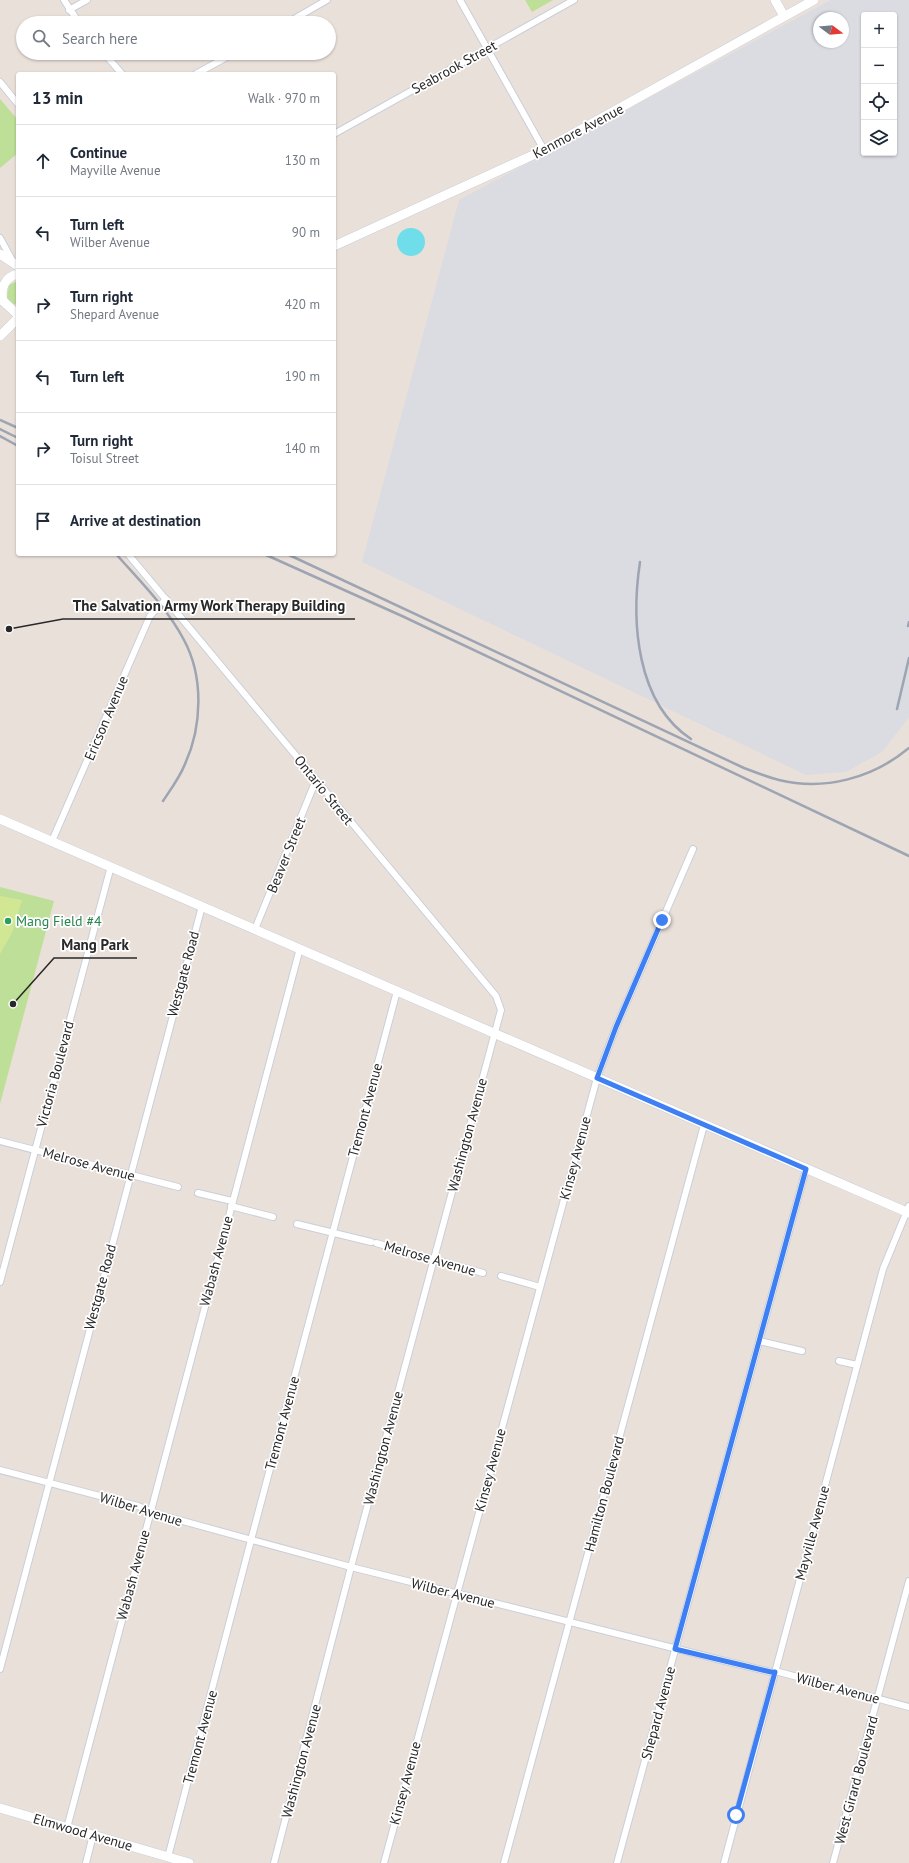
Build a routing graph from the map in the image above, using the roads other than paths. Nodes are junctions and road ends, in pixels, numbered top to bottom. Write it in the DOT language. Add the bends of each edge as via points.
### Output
graph roads {
  1 [pos="64,0"];
  2 [pos="87,0"];
  3 [pos="327,0"];
  4 [pos="460,0"];
  5 [pos="574,0"];
  6 [pos="775,0"];
  7 [pos="814,0"];
  8 [pos="69,10"];
  9 [pos="74,16"];
  10 [pos="299,16"];
  11 [pos="784,16"];
  12 [pos="487,48"];
  13 [pos="110,60"];
  14 [pos="221,60"];
  15 [pos="120,72"];
  16 [pos="200,72"];
  17 [pos="0,82"];
  18 [pos="16,102"];
  19 [pos="336,133"];
  20 [pos="544,150"];
  21 [pos="0,238"];
  22 [pos="336,245"];
  23 [pos="0,254"];
  24 [pos="16,264"];
  25 [pos="16,275"];
  26 [pos="2,286"];
  27 [pos="2,299"];
  28 [pos="16,312"];
  29 [pos="14,325"];
  30 [pos="0,336"];
  31 [pos="130,556"];
  32 [pos="166,599"];
  33 [pos="316,780"];
  34 [pos="0,818"];
  35 [pos="52,841"];
  36 [pos="693,849"];
  37 [pos="111,866"];
  38 [pos="202,906"];
  39 [pos="256,929"];
  40 [pos="300,948"];
  41 [pos="397,991"];
  42 [pos="494,1033"];
  43 [pos="597,1078"];
  44 [pos="704,1125"];
  45 [pos="0,1141"];
  46 [pos="35,1150"];
  47 [pos="806,1169"];
  48 [pos="130,1175"];
  49 [pos="178,1187"];
  50 [pos="198,1193"];
  51 [pos="232,1204"];
  52 [pos="908,1210"];
  53 [pos="273,1217"];
  54 [pos="297,1224"];
  55 [pos="332,1233"];
  56 [pos="433,1260"];
  57 [pos="483,1273"];
  58 [pos="501,1276"];
  59 [pos="0,1282"];
  60 [pos="540,1287"];
  61 [pos="759,1341"];
  62 [pos="802,1351"];
  63 [pos="838,1361"];
  64 [pos="858,1365"];
  65 [pos="0,1470"];
  66 [pos="49,1483"];
  67 [pos="150,1511"];
  68 [pos="251,1540"];
  69 [pos="351,1568"];
  70 [pos="909,1581"];
  71 [pos="456,1594"];
  72 [pos="569,1622"];
  73 [pos="675,1649"];
  74 [pos="0,1669"];
  75 [pos="775,1672"];
  76 [pos="878,1699"];
  77 [pos="909,1707"];
  78 [pos="0,1808"];
  79 [pos="67,1828"];
  80 [pos="94,1835"];
  81 [pos="168,1857"];
  82 [pos="86,1863"];
  83 [pos="187,1863"];
  84 [pos="274,1863"];
  85 [pos="384,1863"];
  86 [pos="504,1863"];
  87 [pos="617,1863"];
  88 [pos="724,1863"];
  89 [pos="833,1863"];
  1 -- 8 [label="street"];
  2 -- 8 [label="street"];
  3 -- 10 [label="street"];
  4 -- 12 [label="street"];
  5 -- 12 [label="street, Seabrook Street"];
  6 -- 11 [label="main road"];
  7 -- 11 [label="main road, Kenmore Avenue"];
  8 -- 9 [label="street"];
  11 -- 20 [label="main road, Kenmore Avenue"];
  12 -- 19 [label="street, Seabrook Street"];
  12 -- 20 [label="street"];
  13 -- 15 [label="street"];
  14 -- 16 [label="street"];
  17 -- 18 [label="street"];
  20 -- 22 [label="main road, Kenmore Avenue"];
  21 -- 24 [label="street"];
  23 -- 24 [label="main road"];
  25 -- 26 [label="main road"];
  26 -- 27 [label="main road"];
  27 -- 28 [label="main road"];
  29 -- 30 [label="main road"];
  31 -- 32 [label="street, Ontario Street"];
  32 -- 33 [label="street, Ontario Street"];
  32 -- 35 [label="street, Ericson Avenue" via="150,616"];
  33 -- 39 [label="street, Beaver Street"];
  33 -- 42 [label="street, Ontario Street" via="496,996 501,1010"];
  34 -- 35 [label="main road"];
  35 -- 37 [label="main road"];
  36 -- 43 [label="street, Kinsey Avenue" via="616,1027"];
  37 -- 38 [label="main road"];
  37 -- 46 [label="street, Victoria Boulevard"];
  38 -- 39 [label="main road"];
  38 -- 48 [label="street, Westgate Road"];
  39 -- 40 [label="main road"];
  40 -- 41 [label="main road"];
  40 -- 51 [label="street, Wabash Avenue"];
  41 -- 42 [label="main road"];
  41 -- 55 [label="street, Tremont Avenue"];
  42 -- 43 [label="main road"];
  42 -- 56 [label="street, Washington Avenue"];
  43 -- 44 [label="main road"];
  43 -- 60 [label="street, Kinsey Avenue"];
  44 -- 47 [label="main road"];
  44 -- 72 [label="street, Hamilton Boulevard"];
  45 -- 46 [label="street, Melrose Avenue"];
  46 -- 48 [label="street, Melrose Avenue"];
  46 -- 59 [label="street, Victoria Boulevard"];
  47 -- 52 [label="main road"];
  47 -- 61 [label="street, Shepard Avenue"];
  48 -- 49 [label="street, Melrose Avenue"];
  48 -- 66 [label="street, Westgate Road"];
  50 -- 51 [label="street"];
  51 -- 53 [label="street"];
  51 -- 67 [label="street, Wabash Avenue"];
  52 -- 64 [label="street, Mayville Avenue" via="883,1269"];
  54 -- 55 [label="street, Melrose Avenue"];
  55 -- 56 [label="street, Melrose Avenue" via="374,1242"];
  55 -- 68 [label="street, Tremont Avenue"];
  56 -- 57 [label="street, Melrose Avenue"];
  56 -- 69 [label="street, Washington Avenue"];
  58 -- 60 [label="street"];
  60 -- 71 [label="street, Kinsey Avenue"];
  61 -- 62 [label="street"];
  61 -- 73 [label="street, Shepard Avenue"];
  63 -- 64 [label="street"];
  64 -- 75 [label="street, Mayville Avenue"];
  65 -- 66 [label="street, Wilber Avenue"];
  66 -- 67 [label="street, Wilber Avenue"];
  66 -- 74 [label="street, Westgate Road"];
  67 -- 68 [label="street, Wilber Avenue"];
  67 -- 79 [label="street, Wabash Avenue"];
  68 -- 69 [label="street, Wilber Avenue"];
  68 -- 81 [label="street, Tremont Avenue"];
  69 -- 71 [label="street, Wilber Avenue"];
  69 -- 84 [label="street, Washington Avenue"];
  70 -- 76 [label="street, West Girard Boulevard"];
  71 -- 72 [label="street, Wilber Avenue"];
  71 -- 85 [label="street, Kinsey Avenue"];
  72 -- 73 [label="street, Wilber Avenue"];
  72 -- 86 [label="street, Hamilton Boulevard"];
  73 -- 75 [label="street, Wilber Avenue"];
  73 -- 87 [label="street, Shepard Avenue"];
  75 -- 76 [label="street, Wilber Avenue"];
  75 -- 88 [label="street, Mayville Avenue"];
  76 -- 77 [label="street, Wilber Avenue"];
  76 -- 89 [label="street, West Girard Boulevard"];
  78 -- 79 [label="main road, Elmwood Avenue"];
  79 -- 80 [label="main road, Elmwood Avenue"];
  80 -- 81 [label="main road, Elmwood Avenue"];
  80 -- 82 [label="street"];
  81 -- 83 [label="main road, Elmwood Avenue"];
}
